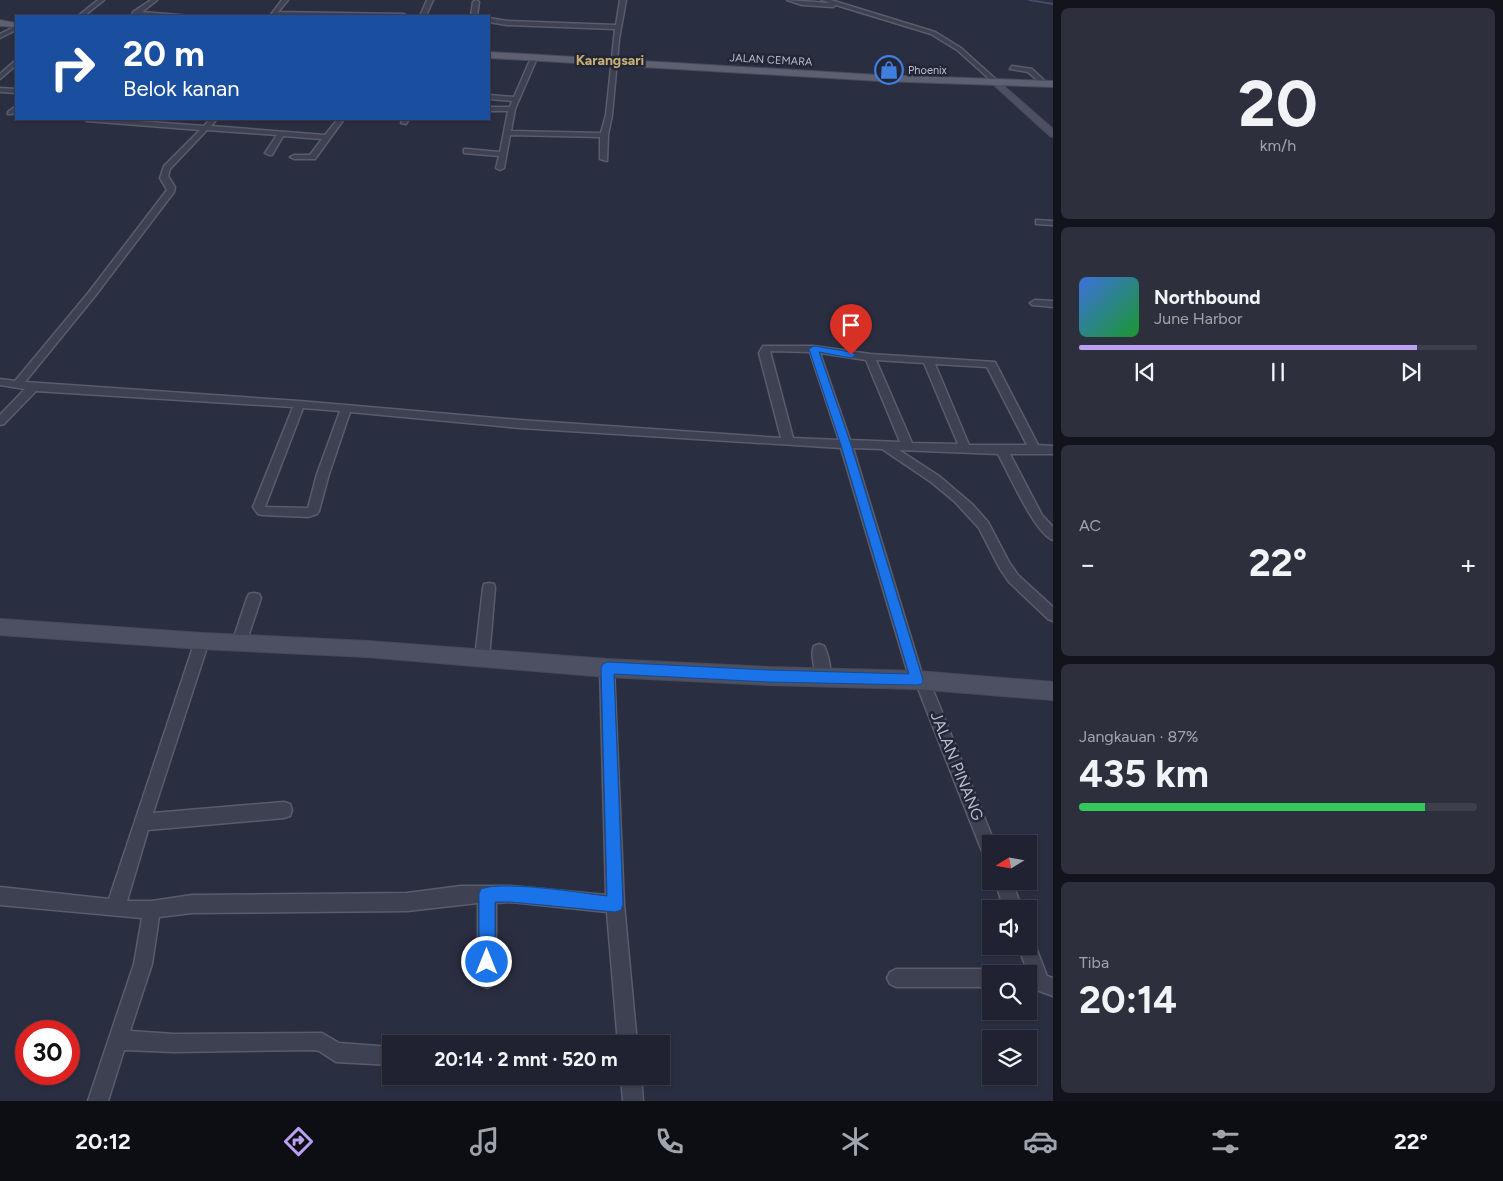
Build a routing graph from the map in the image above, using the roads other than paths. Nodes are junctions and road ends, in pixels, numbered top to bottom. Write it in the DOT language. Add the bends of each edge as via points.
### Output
graph roads {
  1 [pos="101,0"];
  2 [pos="154,0"];
  3 [pos="285,0"];
  4 [pos="430,0"];
  5 [pos="623,0"];
  6 [pos="790,0"];
  7 [pos="825,0"];
  8 [pos="476,2"];
  9 [pos="840,5"];
  10 [pos="82,15"];
  11 [pos="133,15"];
  12 [pos="274,15"];
  13 [pos="423,15"];
  14 [pos="474,15"];
  15 [pos="490,20"];
  16 [pos="0,23"];
  17 [pos="15,26"];
  18 [pos="15,27"];
  19 [pos="618,27"];
  20 [pos="0,36"];
  21 [pos="490,56"];
  22 [pos="534,58"];
  23 [pos="15,63"];
  24 [pos="614,63"];
  25 [pos="1012,68"];
  26 [pos="0,77"];
  27 [pos="997,83"];
  28 [pos="1049,84"];
  29 [pos="0,90"];
  30 [pos="15,91"];
  31 [pos="490,97"];
  32 [pos="516,99"];
  33 [pos="490,109"];
  34 [pos="512,109"];
  35 [pos="99,120"];
  36 [pos="213,120"];
  37 [pos="340,120"];
  38 [pos="204,129"];
  39 [pos="507,133"];
  40 [pos="281,134"];
  41 [pos="1053,134"];
  42 [pos="604,135"];
  43 [pos="328,136"];
  44 [pos="467,152"];
  45 [pos="269,153"];
  46 [pos="502,154"];
  47 [pos="294,157"];
  48 [pos="604,159"];
  49 [pos="500,168"];
  50 [pos="1039,222"];
  51 [pos="1053,222"];
  52 [pos="1034,303"];
  53 [pos="1053,304"];
  54 [pos="814,349"];
  55 [pos="870,357"];
  56 [pos="928,360"];
  57 [pos="0,382"];
  58 [pos="18,384"];
  59 [pos="33,387"];
  60 [pos="299,404"];
  61 [pos="346,408"];
  62 [pos="0,420"];
  63 [pos="788,442"];
  64 [pos="846,445"];
  65 [pos="885,446"];
  66 [pos="908,447"];
  67 [pos="965,448"];
  68 [pos="1034,449"];
  69 [pos="1002,450"];
  70 [pos="1053,450"];
  71 [pos="1053,535"];
  72 [pos="489,588"];
  73 [pos="254,598"];
  74 [pos="1053,614"];
  75 [pos="1,629"];
  76 [pos="202,641"];
  77 [pos="239,643"];
  78 [pos="819,650"];
  79 [pos="482,658"];
  80 [pos="607,668"];
  81 [pos="824,677"];
  82 [pos="920,680"];
  83 [pos="1053,691"];
  84 [pos="284,810"];
  85 [pos="144,822"];
  86 [pos="984,835"];
  87 [pos="487,894"];
  88 [pos="0,896"];
  89 [pos="615,904"];
  90 [pos="121,909"];
  91 [pos="152,910"];
  92 [pos="1029,955"];
  93 [pos="896,978"];
  94 [pos="982,978"];
  95 [pos="487,979"];
  96 [pos="1040,984"];
  97 [pos="627,1035"];
  98 [pos="118,1040"];
  99 [pos="382,1055"];
  100 [pos="632,1085"];
  101 [pos="98,1101"];
  102 [pos="633,1101"];
  1 -- 10 [label="street"];
  2 -- 11 [label="street"];
  3 -- 12 [label="street"];
  4 -- 13 [label="street"];
  5 -- 19 [label="street"];
  6 -- 9 [label="street"];
  7 -- 9 [label="street"];
  8 -- 14 [label="street"];
  9 -- 27 [label="street" via="934,32"];
  15 -- 19 [label="street"];
  16 -- 17 [label="main road"];
  18 -- 20 [label="street"];
  19 -- 24 [label="street"];
  21 -- 22 [label="main road, JALAN CEMARA"];
  22 -- 24 [label="main road, JALAN CEMARA"];
  22 -- 32 [label="street"];
  23 -- 26 [label="street"];
  24 -- 27 [label="main road, JALAN CEMARA"];
  24 -- 42 [label="street"];
  25 -- 28 [label="street" via="1030,70"];
  27 -- 28 [label="main road, JALAN CEMARA"];
  27 -- 41 [label="main road"];
  29 -- 30 [label="street"];
  31 -- 32 [label="street"];
  32 -- 34 [label="street"];
  33 -- 34 [label="street"];
  34 -- 39 [label="street"];
  35 -- 38 [label="street"];
  36 -- 38 [label="street"];
  37 -- 43 [label="street"];
  38 -- 40 [label="street" via="261,130"];
  38 -- 58 [label="street" via="176,156 163,176 171,190"];
  39 -- 42 [label="street"];
  39 -- 46 [label="street"];
  40 -- 43 [label="street"];
  40 -- 45 [label="street"];
  42 -- 48 [label="street"];
  43 -- 47 [label="street" via="312,157"];
  44 -- 46 [label="street"];
  46 -- 49 [label="street"];
  50 -- 51 [label="street"];
  52 -- 53 [label="street"];
  54 -- 55 [label="street"];
  54 -- 63 [label="street" via="764,349"];
  54 -- 64 [label="street, JALAN PINANG"];
  55 -- 56 [label="street"];
  55 -- 66 [label="street"];
  56 -- 67 [label="street"];
  56 -- 68 [label="street" via="991,364"];
  57 -- 58 [label="street"];
  58 -- 59 [label="street"];
  59 -- 60 [label="street"];
  59 -- 62 [label="street"];
  60 -- 61 [label="street"];
  60 -- 61 [label="street" via="259,507 262,511 313,511"];
  61 -- 63 [label="street" via="520,424"];
  63 -- 64 [label="street"];
  64 -- 65 [label="street"];
  64 -- 82 [label="street, JALAN PINANG"];
  65 -- 66 [label="street"];
  65 -- 74 [label="street" via="968,507 987,530 1008,571 1027,594"];
  66 -- 67 [label="street"];
  67 -- 69 [label="street"];
  68 -- 69 [label="street"];
  68 -- 70 [label="street"];
  69 -- 71 [label="street" via="1038,518"];
  72 -- 79 [label="street"];
  73 -- 77 [label="street"];
  75 -- 76 [label="main road"];
  76 -- 77 [label="main road"];
  76 -- 85 [label="street"];
  77 -- 79 [label="main road"];
  78 -- 81 [label="street"];
  79 -- 80 [label="main road"];
  80 -- 81 [label="main road"];
  80 -- 89 [label="street"];
  81 -- 82 [label="main road"];
  82 -- 83 [label="main road"];
  82 -- 86 [label="street, JALAN PINANG"];
  84 -- 85 [label="street"];
  85 -- 90 [label="street" via="118,896"];
  87 -- 89 [label="street"];
  87 -- 91 [label="street" via="407,902 192,904"];
  87 -- 95 [label="street"];
  88 -- 90 [label="street"];
  89 -- 97 [label="street"];
  90 -- 91 [label="street"];
  91 -- 98 [label="street" via="143,964"];
  92 -- 96 [label="street"];
  93 -- 94 [label="street"];
  98 -- 99 [label="street" via="174,1043 314,1041 322,1042 336,1052"];
  98 -- 101 [label="street"];
  100 -- 102 [label="street"];
}
